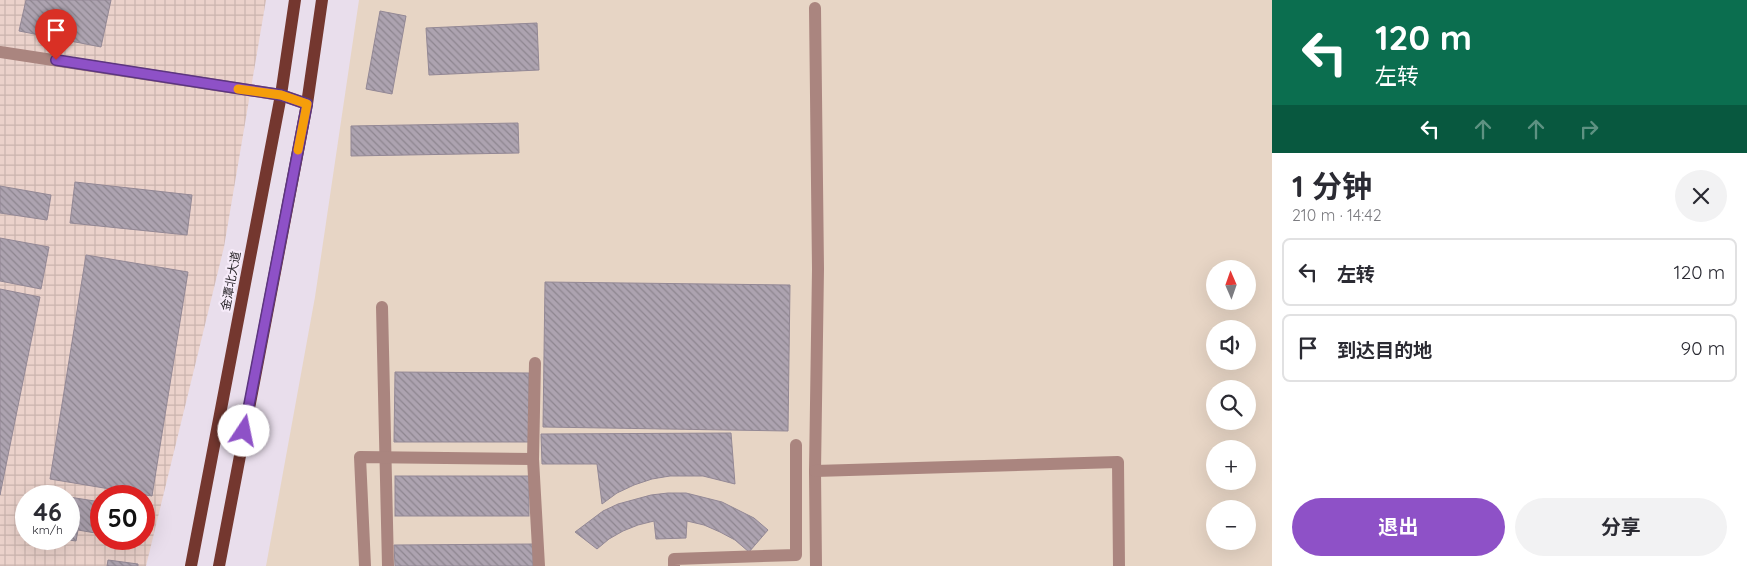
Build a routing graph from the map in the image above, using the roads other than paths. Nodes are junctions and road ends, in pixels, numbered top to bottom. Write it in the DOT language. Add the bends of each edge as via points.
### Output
graph roads {
  1 [pos="295,0"];
  2 [pos="322,0"];
  3 [pos="815,8"];
  4 [pos="0,52"];
  5 [pos="281,95"];
  6 [pos="307,104"];
  7 [pos="382,307"];
  8 [pos="535,364"];
  9 [pos="796,445"];
  10 [pos="386,457"];
  11 [pos="533,459"];
  12 [pos="815,471"];
  13 [pos="191,566"];
  14 [pos="219,566"];
  15 [pos="366,566"];
  16 [pos="388,566"];
  17 [pos="539,566"];
  18 [pos="674,566"];
  19 [pos="816,566"];
  20 [pos="1119,566"];
  1 -- 5 [label="main road, 金潭北大道"];
  2 -- 6 [label="main road"];
  3 -- 12 [label="street" via="818,269"];
  4 -- 5 [label="street"];
  5 -- 6 [label="street"];
  5 -- 13 [label="main road, 金潭北大道"];
  6 -- 14 [label="main road"];
  7 -- 10 [label="street"];
  8 -- 11 [label="street"];
  9 -- 18 [label="street" via="796,555 674,559"];
  10 -- 11 [label="street"];
  10 -- 15 [label="street" via="360,457"];
  10 -- 16 [label="street"];
  11 -- 17 [label="street"];
  12 -- 19 [label="street"];
  12 -- 20 [label="street" via="1118,462"];
}
